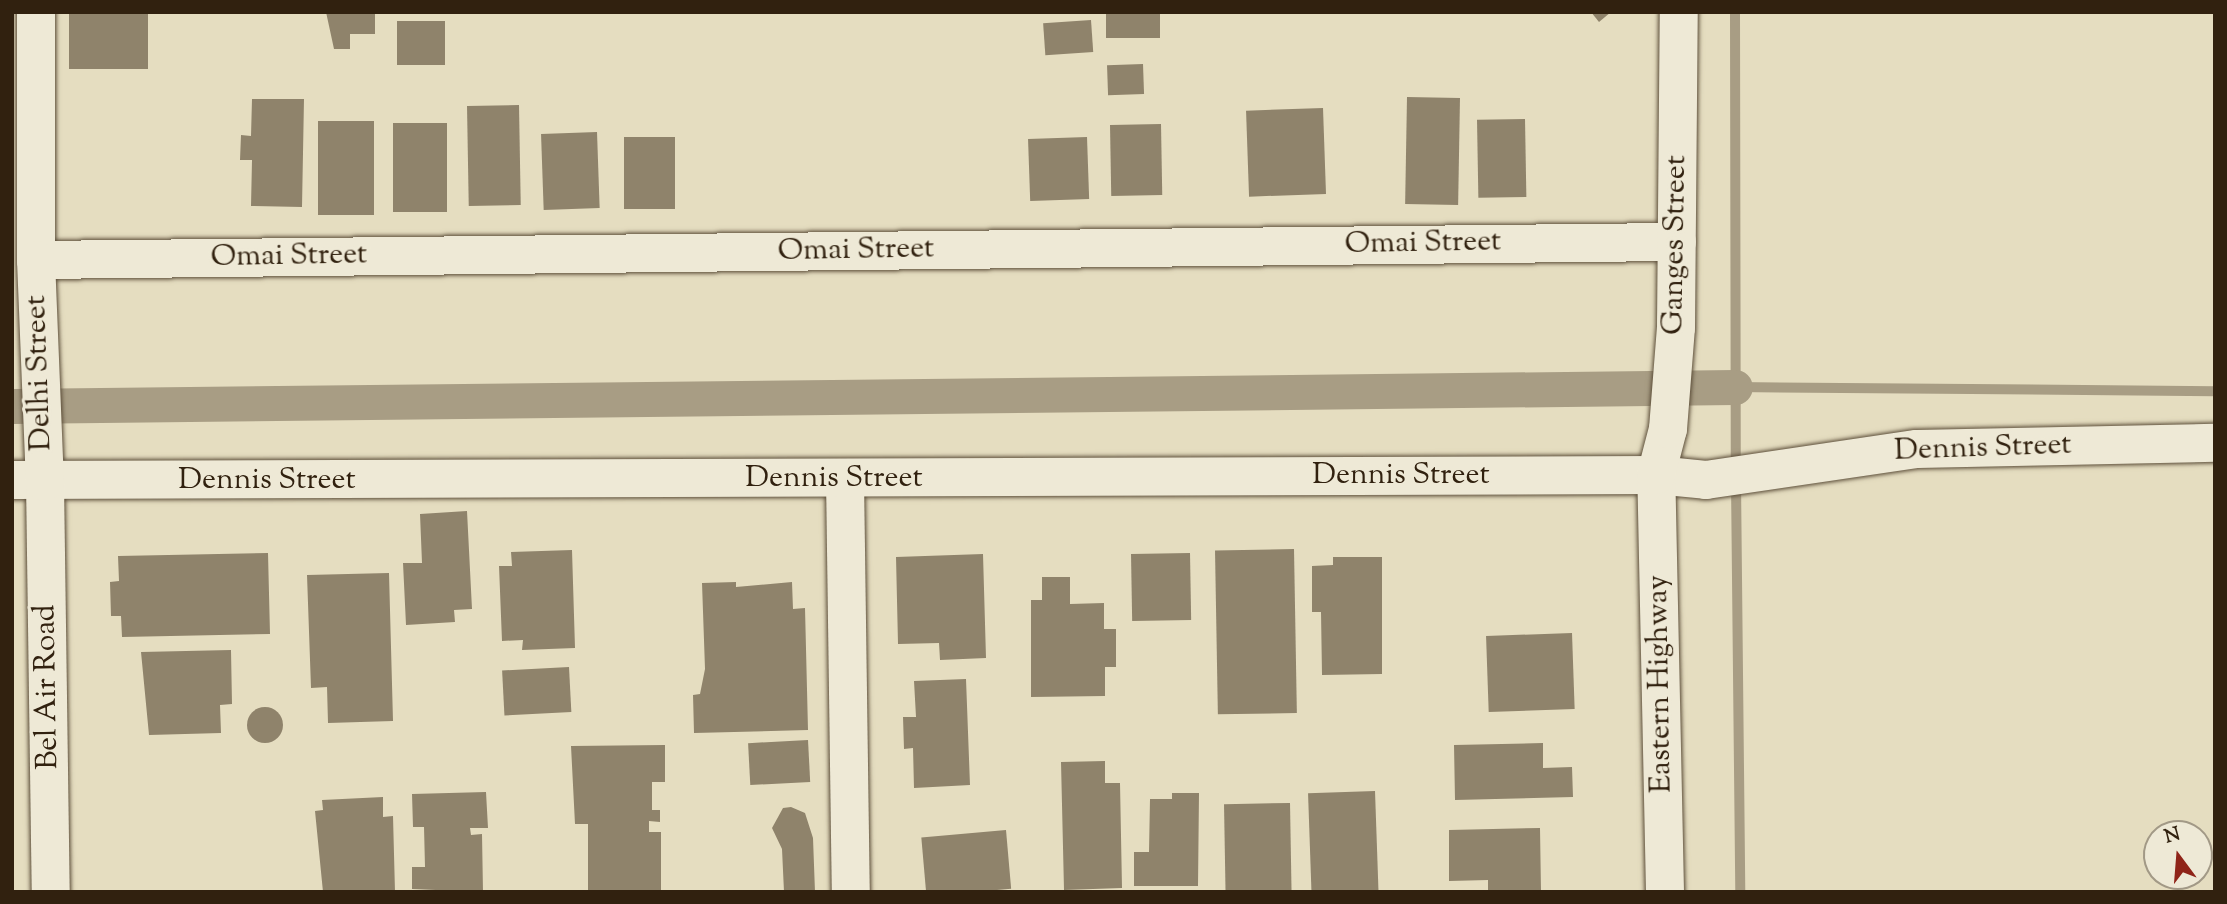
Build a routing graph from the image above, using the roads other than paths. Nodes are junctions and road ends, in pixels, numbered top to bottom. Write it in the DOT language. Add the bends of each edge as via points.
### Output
graph roads {
  1 [pos="36,12"];
  2 [pos="1679,12"];
  3 [pos="1677,242"];
  4 [pos="36,260"];
  5 [pos="2215,443"];
  6 [pos="1656,475"];
  7 [pos="845,478"];
  8 [pos="25,480"];
  9 [pos="51,892"];
  10 [pos="851,892"];
  11 [pos="1665,892"];
  1 -- 4 [label="street, Delhi Street"];
  2 -- 3 [label="street, Ganges Street"];
  3 -- 4 [label="street, Omai Street"];
  3 -- 6 [label="street, Ganges Street" via="1668,429"];
  4 -- 8 [label="street, Delhi Street"];
  5 -- 6 [label="street, Dennis Street" via="1917,449 1706,480"];
  6 -- 7 [label="street, Dennis Street"];
  6 -- 11 [label="street, Eastern Highway"];
  7 -- 8 [label="street, Dennis Street"];
  7 -- 10 [label="street"];
  8 -- 9 [label="street, Bel Air Road"];
}
